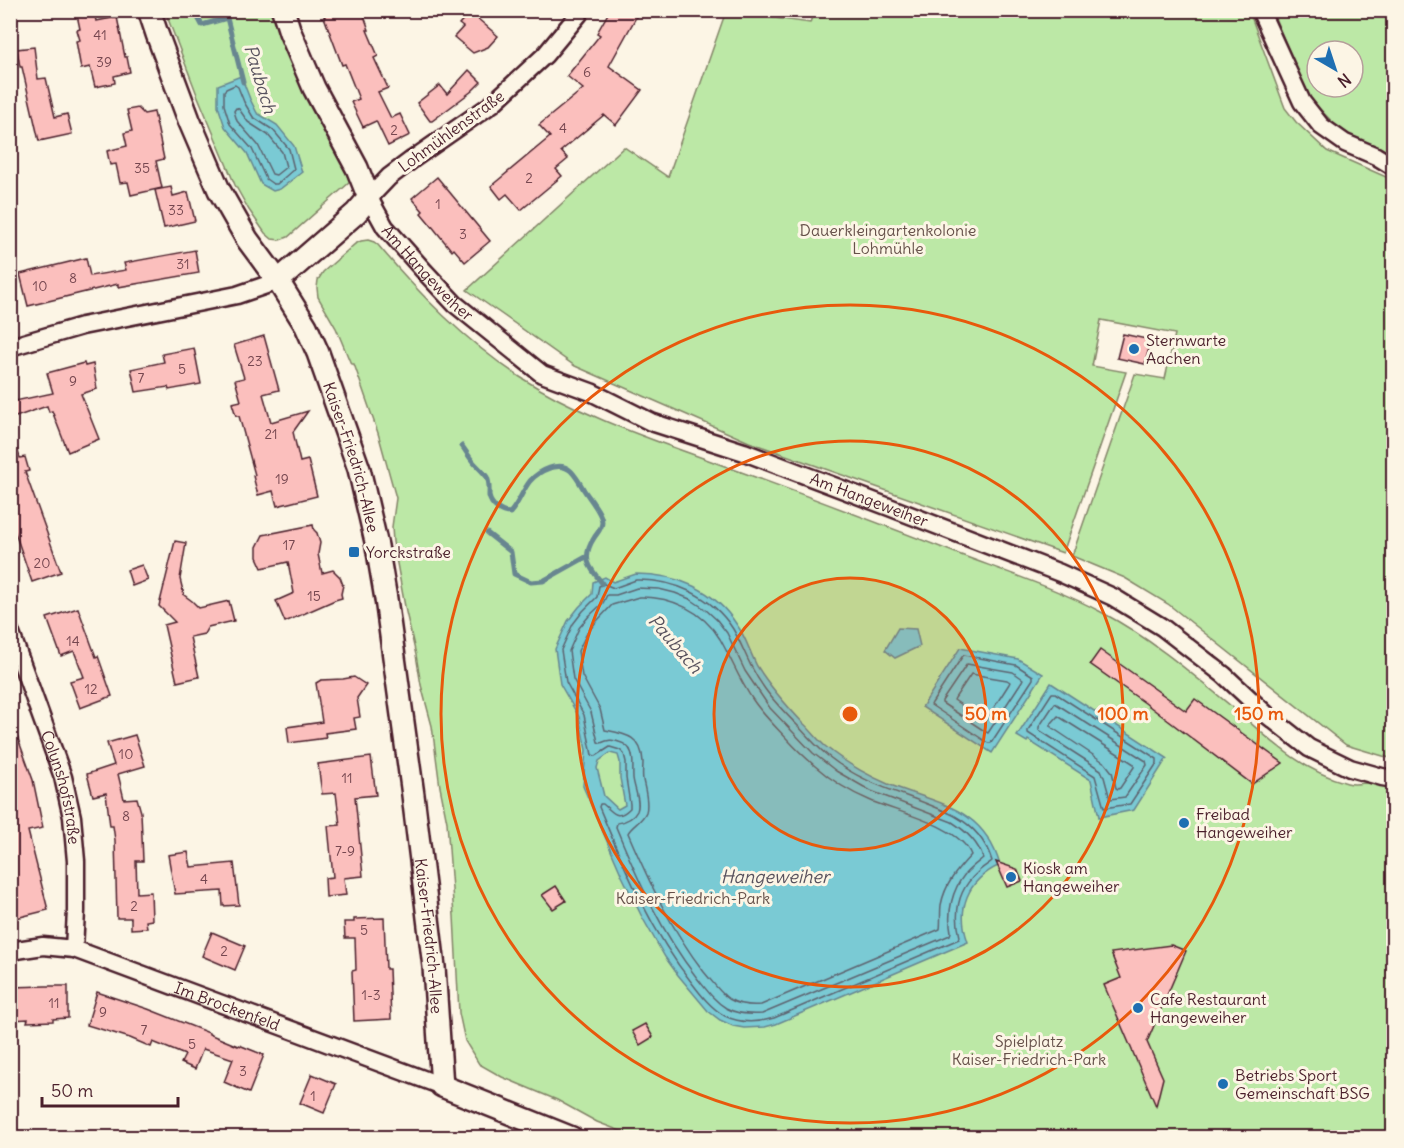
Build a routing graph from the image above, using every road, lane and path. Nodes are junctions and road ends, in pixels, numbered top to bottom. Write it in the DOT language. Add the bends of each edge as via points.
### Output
graph roads {
  1 [pos="149,10"];
  2 [pos="283,10"];
  3 [pos="581,10"];
  4 [pos="1260,10"];
  5 [pos="1394,167"];
  6 [pos="369,198"];
  7 [pos="278,281"];
  8 [pos="10,347"];
  9 [pos="10,632"];
  10 [pos="1394,779"];
  11 [pos="74,949"];
  12 [pos="10,951"];
  13 [pos="442,1086"];
  14 [pos="572,1137"];
  1 -- 7 [label="street, Kaiser-Friedrich-Allee" via="219,190 247,239"];
  2 -- 6 [label="street" via="314,88"];
  3 -- 6 [label="street, Lohmühlenstraße" via="545,55 492,104 389,177"];
  4 -- 5 [label="street" via="1302,102 1321,126 1345,143"];
  6 -- 7 [label="street"];
  6 -- 10 [label="street, Am Hangeweiher" via="385,226 455,304 542,374 591,392 651,422 744,452 1113,597 1162,627 1309,748 1350,768"];
  7 -- 8 [label="street" via="237,295 82,326"];
  7 -- 13 [label="street, Kaiser-Friedrich-Allee" via="318,353 359,469 377,546 431,944"];
  9 -- 11 [label="street, Colynshofstraße" via="63,777 72,817 76,861"];
  11 -- 12 [label="street, Im Brockenfeld" via="43,946"];
  11 -- 13 [label="street, Im Brockenfeld"];
  13 -- 14 [label="street"];
}
